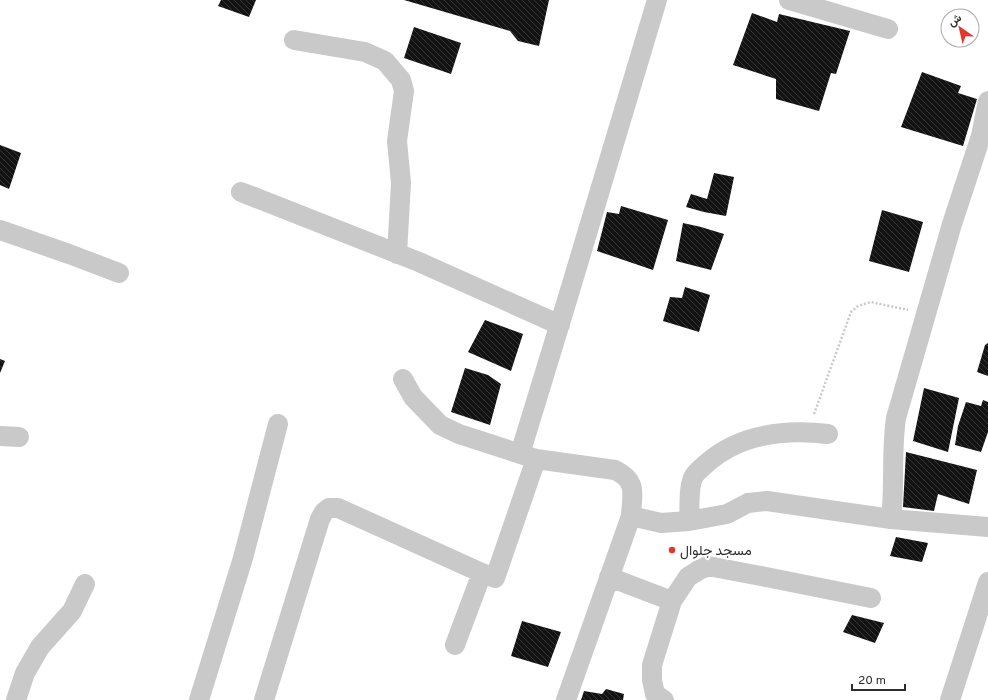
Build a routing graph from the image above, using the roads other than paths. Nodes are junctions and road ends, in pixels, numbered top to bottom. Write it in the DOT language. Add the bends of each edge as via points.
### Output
graph roads {
  1 [pos="657,0"];
  2 [pos="789,0"];
  3 [pos="888,29"];
  4 [pos="294,40"];
  5 [pos="988,101"];
  6 [pos="240,192"];
  7 [pos="0,230"];
  8 [pos="396,254"];
  9 [pos="119,273"];
  10 [pos="560,325"];
  11 [pos="403,378"];
  12 [pos="278,424"];
  13 [pos="828,434"];
  14 [pos="528,456"];
  15 [pos="632,516"];
  16 [pos="891,519"];
  17 [pos="689,521"];
  18 [pos="988,527"];
  19 [pos="482,573"];
  20 [pos="610,577"];
  21 [pos="988,582"];
  22 [pos="85,584"];
  23 [pos="871,598"];
  24 [pos="672,600"];
  25 [pos="455,645"];
  26 [pos="16,700"];
  27 [pos="199,700"];
  28 [pos="264,700"];
  29 [pos="566,700"];
  30 [pos="664,700"];
  31 [pos="950,700"];
  1 -- 10 [label="street"];
  2 -- 3 [label="street"];
  4 -- 8 [label="street" via="365,52 385,61 401,80 404,91 397,141 401,183"];
  5 -- 16 [label="street" via="981,136 952,224 896,418"];
  6 -- 8 [label="street"];
  7 -- 9 [label="street"];
  8 -- 10 [label="street"];
  10 -- 14 [label="street"];
  11 -- 14 [label="street" via="412,397 440,425 459,434"];
  12 -- 27 [label="street" via="243,558"];
  13 -- 17 [label="street" via="808,431 762,436 740,442 711,459 693,476"];
  14 -- 15 [label="street" via="615,470 625,474 633,486"];
  14 -- 19 [label="street" via="495,578"];
  15 -- 17 [label="street" via="661,523"];
  15 -- 20 [label="street"];
  16 -- 17 [label="street" via="767,501 748,503 727,514"];
  16 -- 18 [label="street"];
  19 -- 25 [label="street"];
  19 -- 28 [label="street" via="338,508 329,508 320,518"];
  20 -- 24 [label="street"];
  20 -- 29 [label="street"];
  21 -- 31 [label="street"];
  22 -- 26 [label="street" via="72,611 40,647 25,672"];
  23 -- 24 [label="street" via="708,566 688,577"];
  24 -- 30 [label="street" via="652,665 655,694"];
}
